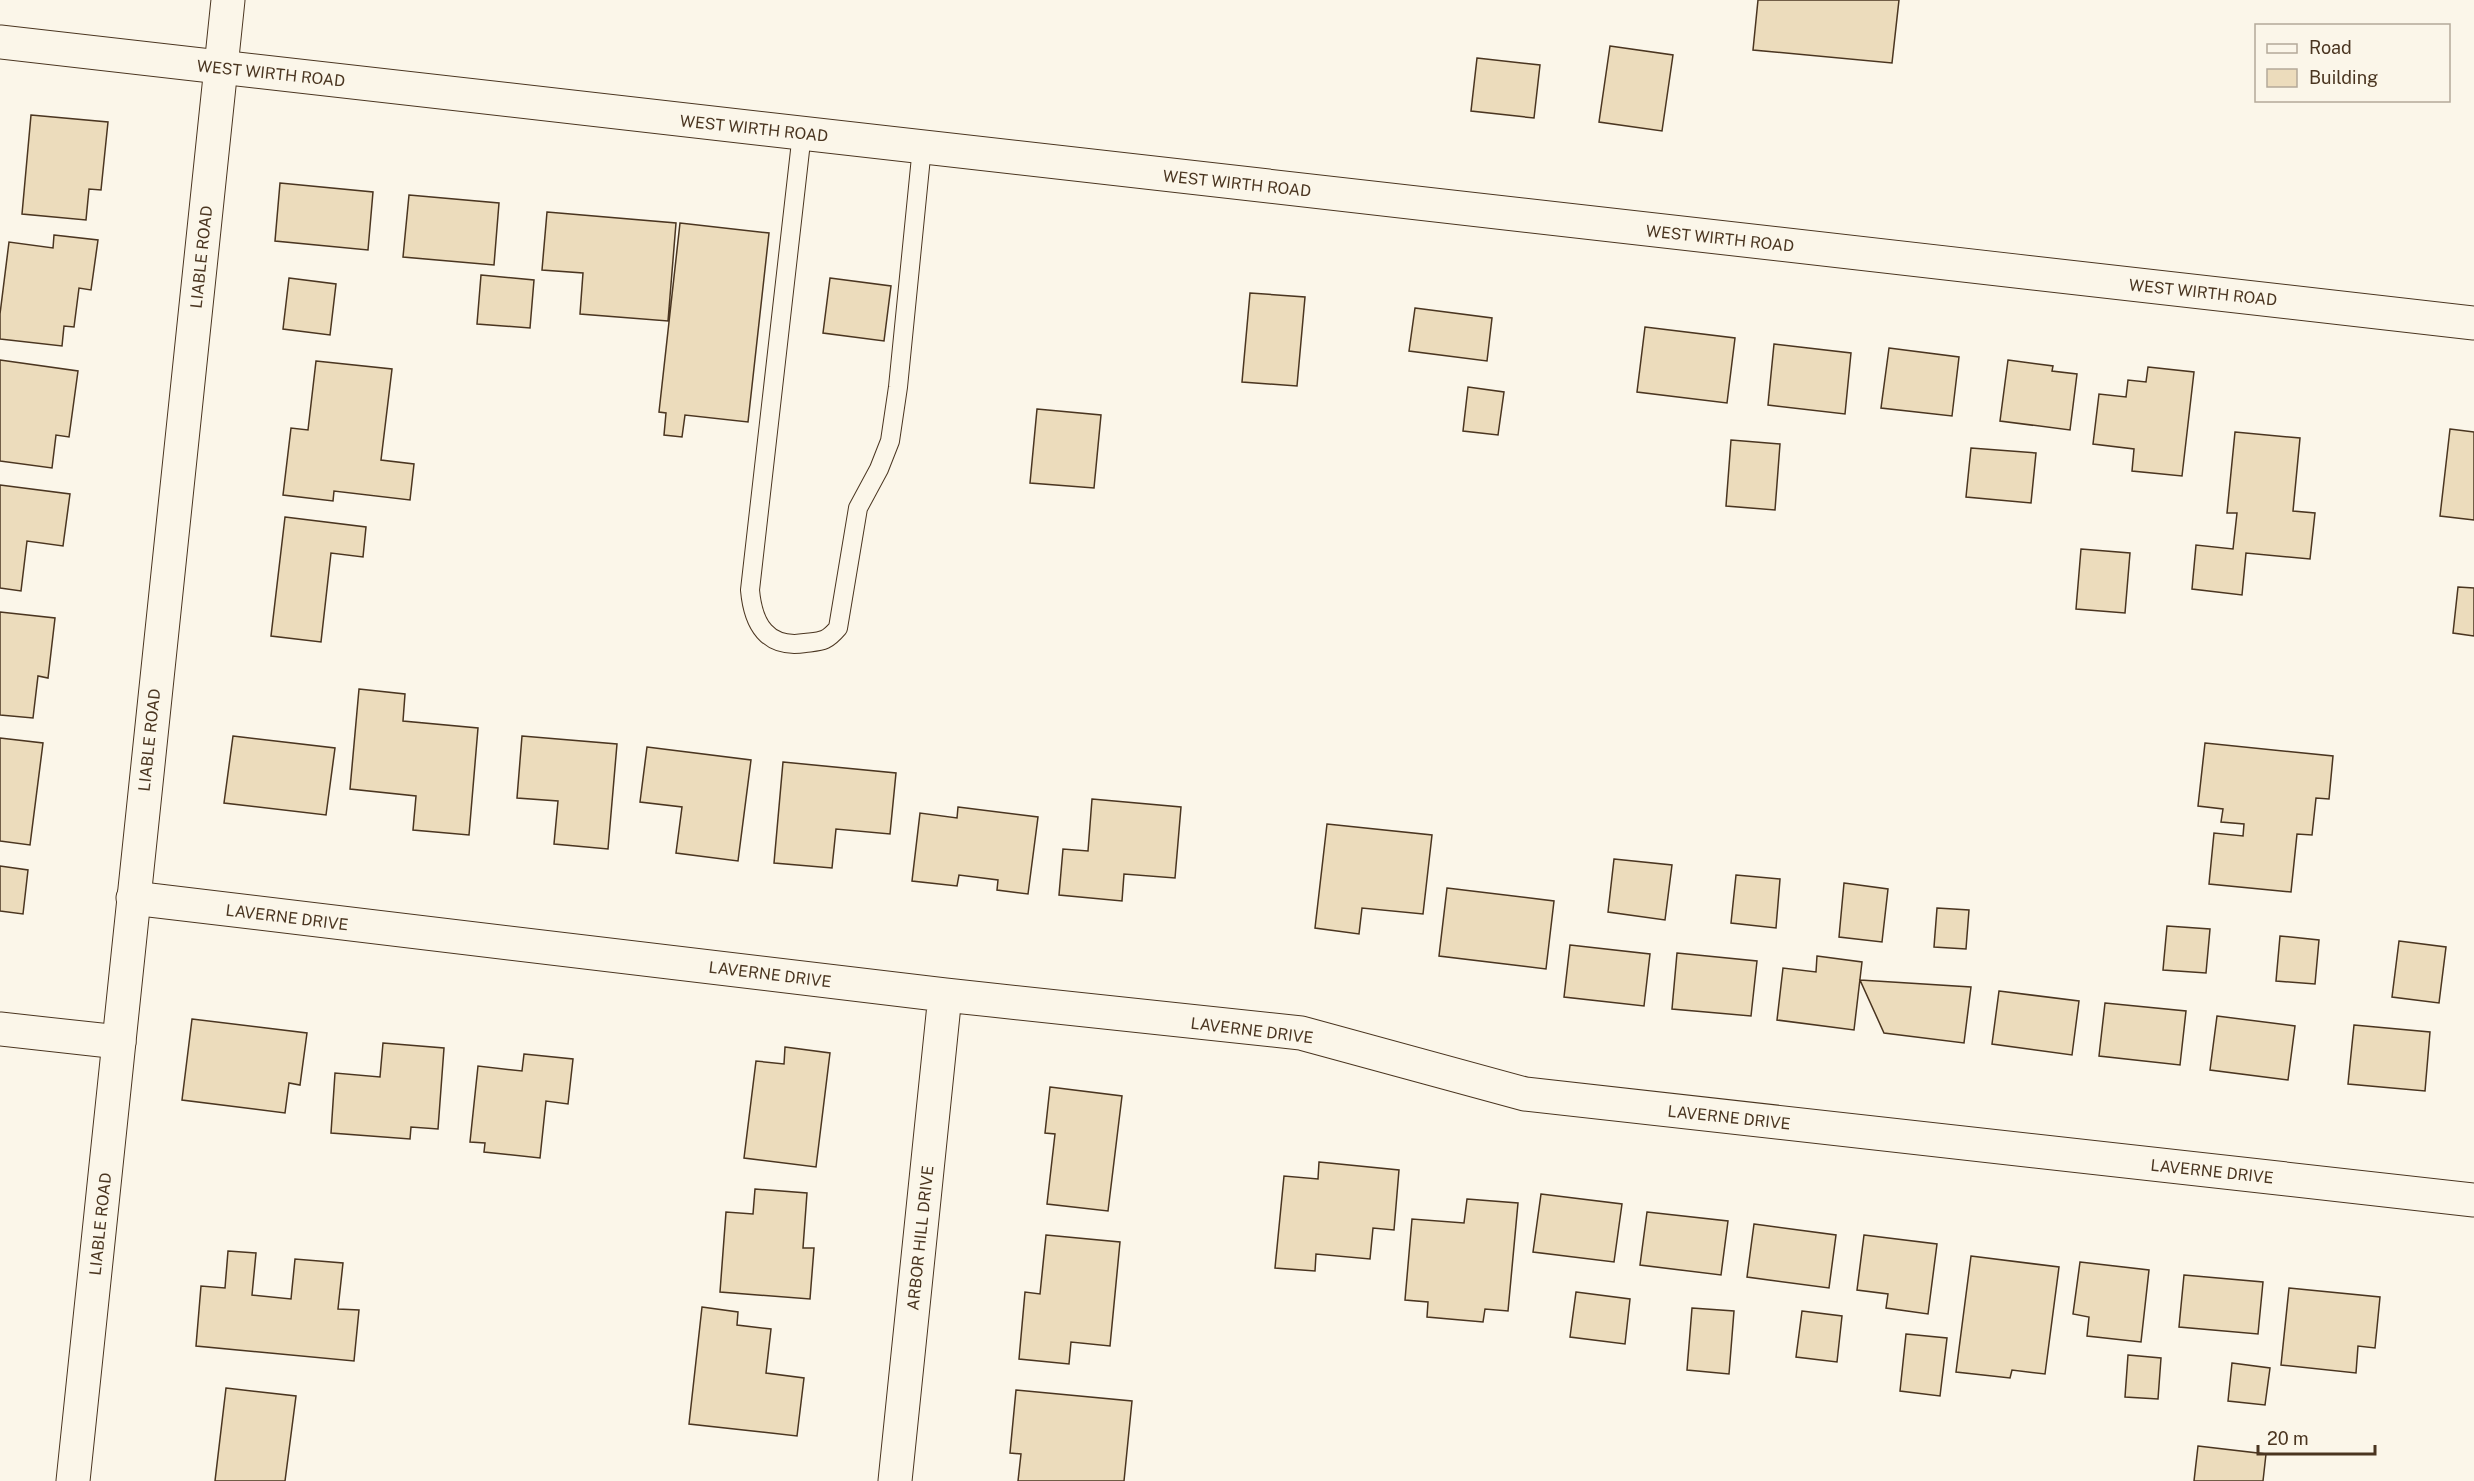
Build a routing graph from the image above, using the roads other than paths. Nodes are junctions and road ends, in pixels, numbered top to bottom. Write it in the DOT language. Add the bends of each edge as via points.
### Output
graph roads {
  1 [pos="228,0"];
  2 [pos="0,42"];
  3 [pos="221,68"];
  4 [pos="802,133"];
  5 [pos="922,147"];
  6 [pos="2474,323"];
  7 [pos="133,898"];
  8 [pos="945,995"];
  9 [pos="0,1029"];
  10 [pos="119,1042"];
  11 [pos="2474,1200"];
  12 [pos="73,1481"];
  13 [pos="895,1481"];
  1 -- 3 [label="street, LIABLE ROAD"];
  2 -- 3 [label="street, WEST WIRTH ROAD"];
  3 -- 4 [label="street, WEST WIRTH ROAD"];
  3 -- 7 [label="street, LIABLE ROAD"];
  4 -- 5 [label="street, WEST WIRTH ROAD"];
  4 -- 5 [label="lane" via="750,590 752,612 764,631 780,643 828,640 838,628 858,508 890,441"];
  5 -- 6 [label="street, WEST WIRTH ROAD"];
  7 -- 8 [label="street, LAVERNE DRIVE"];
  7 -- 10 [label="street, LIABLE ROAD"];
  8 -- 11 [label="street, LAVERNE DRIVE" via="1301,1033 1525,1094"];
  8 -- 13 [label="street, ARBOR HILL DRIVE"];
  9 -- 10 [label="street"];
  10 -- 12 [label="street, LIABLE ROAD"];
}
